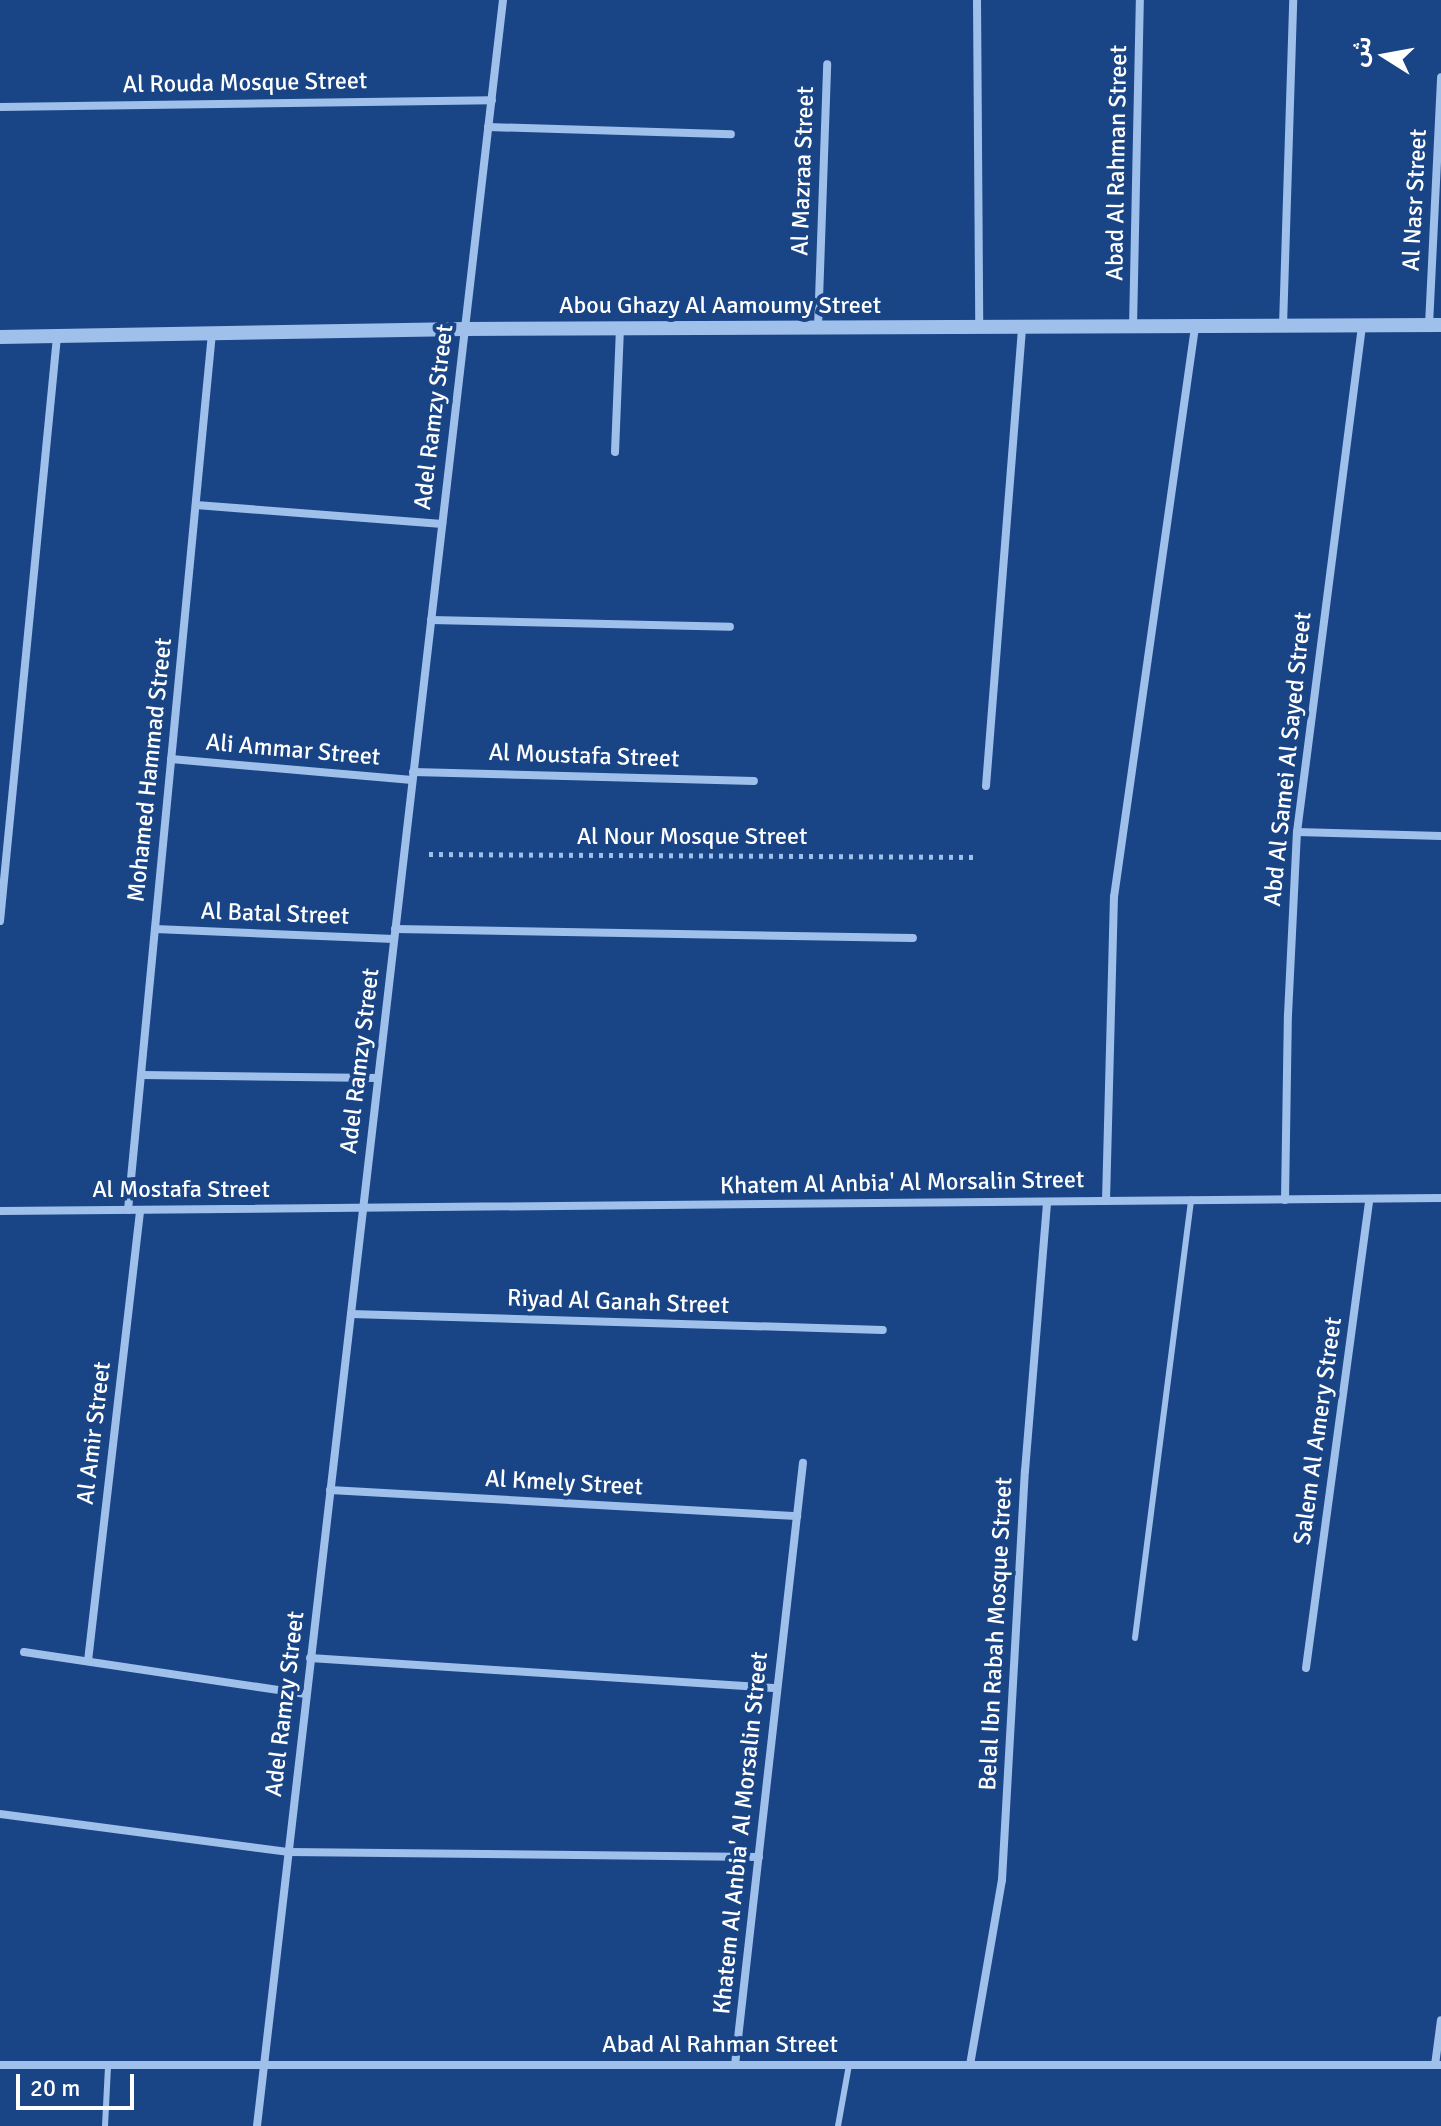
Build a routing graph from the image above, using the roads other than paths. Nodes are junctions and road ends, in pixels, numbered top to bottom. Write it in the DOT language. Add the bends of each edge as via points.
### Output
graph roads {
  1 [pos="503,0"];
  2 [pos="977,0"];
  3 [pos="1140,0"];
  4 [pos="1293,0"];
  5 [pos="827,64"];
  6 [pos="1441,77"];
  7 [pos="492,100"];
  8 [pos="0,107"];
  9 [pos="488,127"];
  10 [pos="731,134"];
  11 [pos="1435,325"];
  12 [pos="1283,326"];
  13 [pos="1362,326"];
  14 [pos="979,327"];
  15 [pos="1022,327"];
  16 [pos="1133,327"];
  17 [pos="1195,327"];
  18 [pos="818,328"];
  19 [pos="464,329"];
  20 [pos="620,329"];
  21 [pos="212,333"];
  22 [pos="57,336"];
  23 [pos="0,337"];
  24 [pos="615,452"];
  25 [pos="196,505"];
  26 [pos="442,524"];
  27 [pos="431,620"];
  28 [pos="730,627"];
  29 [pos="171,759"];
  30 [pos="413,776"];
  31 [pos="754,781"];
  32 [pos="986,786"];
  33 [pos="1297,832"];
  34 [pos="1441,836"];
  35 [pos="0,921"];
  36 [pos="155,929"];
  37 [pos="395,934"];
  38 [pos="913,938"];
  39 [pos="141,1075"];
  40 [pos="378,1078"];
  41 [pos="1441,1198"];
  42 [pos="1369,1199"];
  43 [pos="1191,1200"];
  44 [pos="1285,1200"];
  45 [pos="1106,1201"];
  46 [pos="1047,1202"];
  47 [pos="362,1208"];
  48 [pos="128,1210"];
  49 [pos="140,1210"];
  50 [pos="0,1211"];
  51 [pos="351,1314"];
  52 [pos="883,1330"];
  53 [pos="803,1463"];
  54 [pos="330,1490"];
  55 [pos="797,1516"];
  56 [pos="1135,1638"];
  57 [pos="24,1652"];
  58 [pos="310,1658"];
  59 [pos="88,1661"];
  60 [pos="1306,1668"];
  61 [pos="777,1688"];
  62 [pos="306,1694"];
  63 [pos="0,1814"];
  64 [pos="288,1852"];
  65 [pos="759,1857"];
  66 [pos="1441,2020"];
  67 [pos="0,2065"];
  68 [pos="735,2065"];
  69 [pos="849,2065"];
  70 [pos="970,2065"];
  71 [pos="1438,2065"];
  72 [pos="108,2066"];
  73 [pos="265,2066"];
  74 [pos="105,2126"];
  75 [pos="257,2126"];
  76 [pos="838,2126"];
  1 -- 7 [label="street, Adel Ramzy Street"];
  2 -- 14 [label="street"];
  3 -- 16 [label="street, Abad Al Rahman Street"];
  4 -- 12 [label="street"];
  5 -- 18 [label="street, Al Mazraa Street"];
  6 -- 11 [label="street, Al Nasr Street"];
  7 -- 8 [label="street, Al Rouda Mosque Street"];
  7 -- 9 [label="street, Adel Ramzy Street"];
  9 -- 10 [label="street"];
  9 -- 19 [label="street, Adel Ramzy Street"];
  11 -- 13 [label="street, Abou Ghazy Al Aamoumy Street"];
  12 -- 13 [label="street, Abou Ghazy Al Aamoumy Street"];
  12 -- 17 [label="street, Abou Ghazy Al Aamoumy Street"];
  13 -- 33 [label="street, Abd Al Samei Al Sayed Street"];
  14 -- 15 [label="street, Abou Ghazy Al Aamoumy Street"];
  14 -- 18 [label="street, Abou Ghazy Al Aamoumy Street"];
  15 -- 16 [label="street, Abou Ghazy Al Aamoumy Street"];
  15 -- 32 [label="street"];
  16 -- 17 [label="street, Abou Ghazy Al Aamoumy Street"];
  17 -- 45 [label="street" via="1114,897"];
  18 -- 20 [label="street, Abou Ghazy Al Aamoumy Street"];
  19 -- 20 [label="street, Abou Ghazy Al Aamoumy Street"];
  19 -- 21 [label="street, Abou Ghazy Al Aamoumy Street"];
  19 -- 26 [label="street, Adel Ramzy Street"];
  20 -- 24 [label="street"];
  21 -- 22 [label="street, Abou Ghazy Al Aamoumy Street"];
  21 -- 25 [label="street, Mohamed Hammad Street"];
  22 -- 23 [label="street, Abou Ghazy Al Aamoumy Street"];
  22 -- 35 [label="street"];
  25 -- 26 [label="street"];
  25 -- 29 [label="street, Mohamed Hammad Street"];
  26 -- 27 [label="street, Adel Ramzy Street"];
  27 -- 28 [label="street"];
  27 -- 30 [label="street, Adel Ramzy Street"];
  29 -- 30 [label="street, Ali Ammar Street"];
  29 -- 36 [label="street, Mohamed Hammad Street"];
  30 -- 31 [label="street, Al Moustafa Street"];
  30 -- 37 [label="street, Adel Ramzy Street"];
  33 -- 34 [label="street"];
  33 -- 44 [label="street, Abd Al Samei Al Sayed Street"];
  36 -- 37 [label="street, Al Batal Street"];
  36 -- 39 [label="street, Mohamed Hammad Street"];
  37 -- 38 [label="street, Al Batal Street"];
  37 -- 40 [label="street, Adel Ramzy Street"];
  39 -- 40 [label="street"];
  39 -- 48 [label="street, Mohamed Hammad Street"];
  40 -- 47 [label="street, Adel Ramzy Street"];
  41 -- 42 [label="street, Khatem Al Anbia' Al Morsalin Street"];
  42 -- 44 [label="street, Khatem Al Anbia' Al Morsalin Street"];
  42 -- 60 [label="street, Salem Al Amery Street"];
  43 -- 44 [label="street, Khatem Al Anbia' Al Morsalin Street"];
  43 -- 45 [label="street, Khatem Al Anbia' Al Morsalin Street"];
  43 -- 56 [label="lane"];
  45 -- 46 [label="street, Khatem Al Anbia' Al Morsalin Street"];
  46 -- 47 [label="street, Khatem Al Anbia' Al Morsalin Street"];
  46 -- 70 [label="street, Belal Ibn Rabah Mosque Street" via="1025,1471 1002,1880"];
  47 -- 49 [label="street, Al Mostafa Street"];
  47 -- 51 [label="street, Adel Ramzy Street"];
  48 -- 49 [label="street, Al Mostafa Street"];
  48 -- 50 [label="street, Al Mostafa Street"];
  49 -- 59 [label="street, Al Amir Street"];
  51 -- 52 [label="street, Riyad Al Ganah Street"];
  51 -- 54 [label="street, Adel Ramzy Street"];
  53 -- 55 [label="street, Khatem Al Anbia' Al Morsalin Street"];
  54 -- 55 [label="street, Al Kmely Street"];
  54 -- 58 [label="street, Adel Ramzy Street"];
  55 -- 61 [label="street, Khatem Al Anbia' Al Morsalin Street"];
  57 -- 59 [label="street"];
  58 -- 61 [label="street"];
  58 -- 62 [label="street, Adel Ramzy Street"];
  59 -- 62 [label="street"];
  61 -- 65 [label="street, Khatem Al Anbia' Al Morsalin Street"];
  62 -- 64 [label="street, Adel Ramzy Street"];
  63 -- 64 [label="street"];
  64 -- 65 [label="street"];
  64 -- 73 [label="street, Adel Ramzy Street"];
  65 -- 68 [label="street, Khatem Al Anbia' Al Morsalin Street"];
  66 -- 71 [label="street"];
  67 -- 72 [label="street, Abad Al Rahman Street"];
  68 -- 69 [label="street, Abad Al Rahman Street"];
  68 -- 73 [label="street, Abad Al Rahman Street"];
  69 -- 70 [label="street, Abad Al Rahman Street"];
  69 -- 76 [label="lane"];
  70 -- 71 [label="street, Abad Al Rahman Street"];
  72 -- 73 [label="street, Abad Al Rahman Street"];
  72 -- 74 [label="lane"];
  73 -- 75 [label="street, Adel Ramzy Street"];
}
